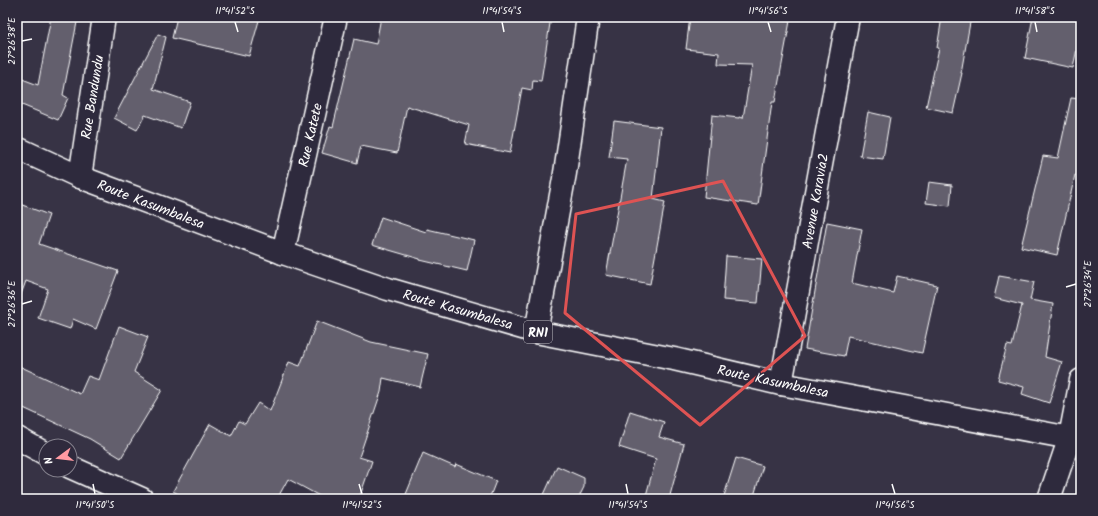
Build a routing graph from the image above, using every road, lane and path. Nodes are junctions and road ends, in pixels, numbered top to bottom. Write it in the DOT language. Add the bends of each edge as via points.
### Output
graph roads {
  1 [pos="104,17"];
  2 [pos="336,17"];
  3 [pos="588,17"];
  4 [pos="848,17"];
  5 [pos="17,148"];
  6 [pos="80,176"];
  7 [pos="283,253"];
  8 [pos="536,332"];
  9 [pos="1081,380"];
  10 [pos="781,384"];
  11 [pos="17,438"];
  12 [pos="1075,438"];
  13 [pos="38,450"];
  14 [pos="78,471"];
  15 [pos="142,499"];
  16 [pos="1049,499"];
  1 -- 6 [label="main road, Rue Bandundu"];
  2 -- 7 [label="main road, Rue Katete"];
  3 -- 8 [label="main road" via="565,173"];
  4 -- 10 [label="main road, Avenue Karavia2"];
  5 -- 6 [label="main road, Route Kasumbalesa / RN1"];
  6 -- 7 [label="main road, Route Kasumbalesa / RN1"];
  7 -- 8 [label="main road, Route Kasumbalesa / RN1" via="388,289"];
  8 -- 10 [label="main road, Route Kasumbalesa / RN1" via="674,359"];
  9 -- 12 [label="main road"];
  10 -- 12 [label="main road, Route Kasumbalesa / RN1"];
  11 -- 13 [label="main road"];
  12 -- 16 [label="main road"];
  14 -- 15 [label="main road"];
}
